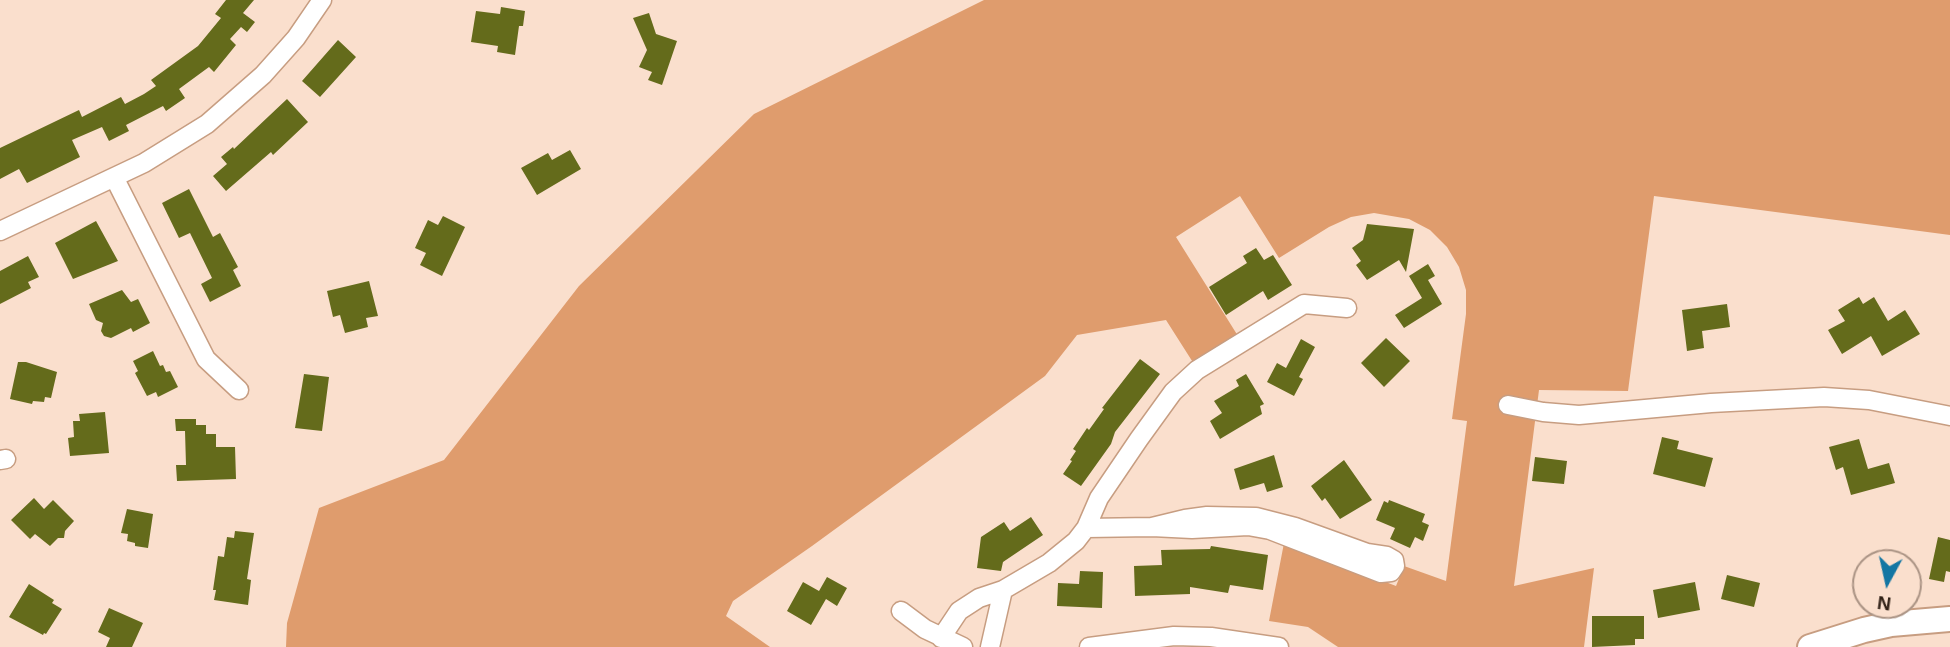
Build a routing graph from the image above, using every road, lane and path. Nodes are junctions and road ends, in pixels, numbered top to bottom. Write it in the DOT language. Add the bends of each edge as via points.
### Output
graph roads {
  1 [pos="322,0"];
  2 [pos="114,177"];
  3 [pos="0,231"];
  4 [pos="1347,308"];
  5 [pos="239,390"];
  6 [pos="1508,405"];
  7 [pos="1950,416"];
  8 [pos="1152,527"];
  9 [pos="1086,528"];
  10 [pos="1003,590"];
  11 [pos="901,611"];
  12 [pos="1950,619"];
  13 [pos="941,638"];
  14 [pos="963,647"];
  15 [pos="990,647"];
  16 [pos="1089,647"];
  17 [pos="1279,647"];
  18 [pos="1810,647"];
  1 -- 2 [label="street" via="296,38 226,108 166,151"];
  2 -- 3 [label="street"];
  2 -- 5 [label="street" via="206,359"];
  4 -- 9 [label="street" via="1304,304 1197,370 1173,392 1139,439 1099,498"];
  6 -- 7 [label="street" via="1579,415 1824,397 1869,400"];
  8 -- 8 [label="street" via="1248,526 1270,530 1381,573 1391,572 1395,566 1387,556 1256,517 1207,516"];
  8 -- 9 [label="street"];
  9 -- 10 [label="street" via="1065,551"];
  10 -- 13 [label="street" via="959,611"];
  10 -- 15 [label="street"];
  11 -- 13 [label="street"];
  12 -- 18 [label="street" via="1864,629"];
  13 -- 14 [label="street"];
  16 -- 17 [label="street" via="1174,636"];
}
